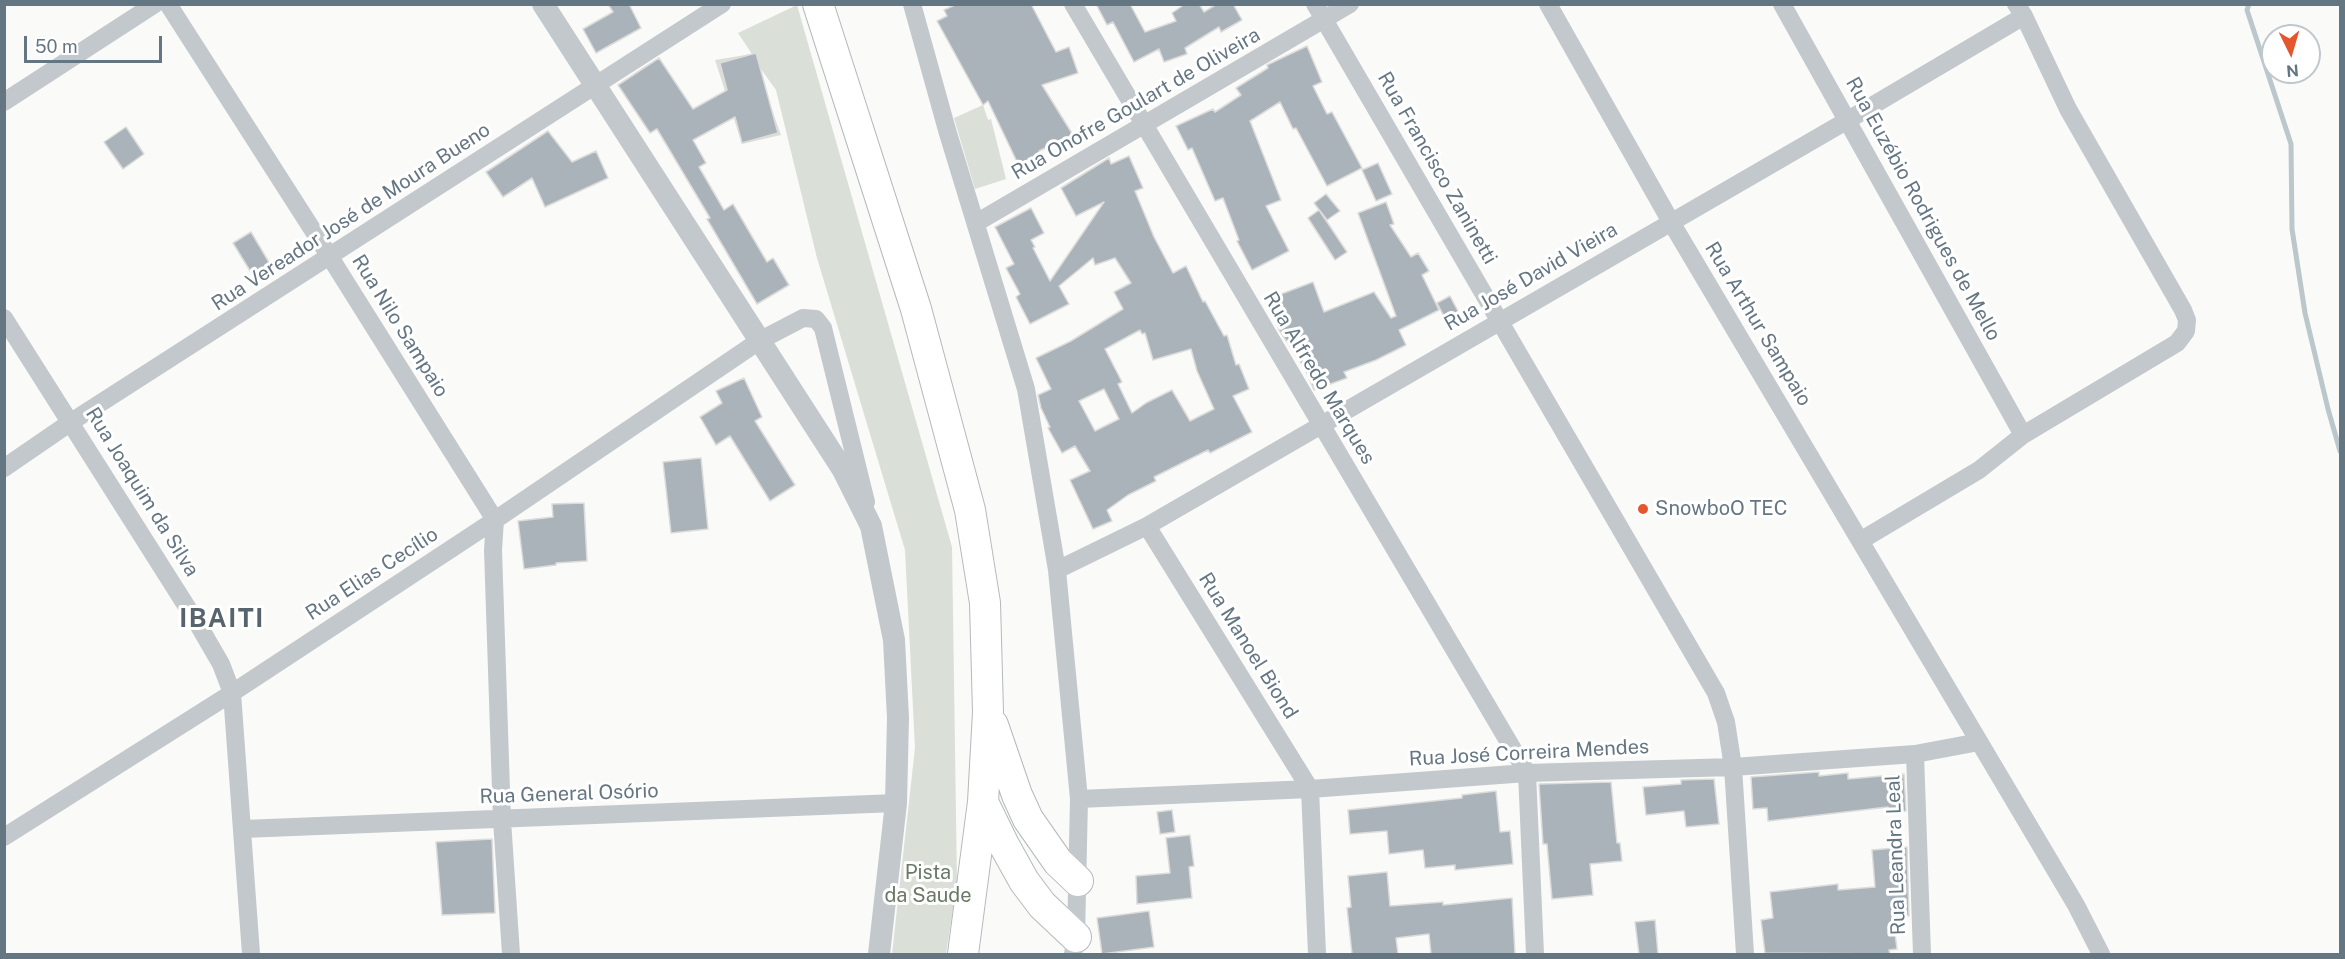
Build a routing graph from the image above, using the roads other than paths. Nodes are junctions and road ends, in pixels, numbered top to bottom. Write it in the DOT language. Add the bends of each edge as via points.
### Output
graph roads {
  1 [pos="155,4"];
  2 [pos="168,4"];
  3 [pos="543,4"];
  4 [pos="722,4"];
  5 [pos="818,4"];
  6 [pos="912,4"];
  7 [pos="1073,4"];
  8 [pos="1350,4"];
  9 [pos="1548,4"];
  10 [pos="1782,4"];
  11 [pos="2020,10"];
  12 [pos="1319,12"];
  13 [pos="596,86"];
  14 [pos="4,102"];
  15 [pos="1848,120"];
  16 [pos="1144,125"];
  17 [pos="1671,222"];
  18 [pos="976,223"];
  19 [pos="330,257"];
  20 [pos="4,318"];
  21 [pos="1500,320"];
  22 [pos="759,341"];
  23 [pos="71,422"];
  24 [pos="1321,425"];
  25 [pos="2023,435"];
  26 [pos="4,468"];
  27 [pos="495,520"];
  28 [pos="871,526"];
  29 [pos="1147,526"];
  30 [pos="1860,541"];
  31 [pos="1057,570"];
  32 [pos="232,693"];
  33 [pos="988,711"];
  34 [pos="1979,742"];
  35 [pos="1915,754"];
  36 [pos="1733,767"];
  37 [pos="1527,773"];
  38 [pos="1310,789"];
  39 [pos="1079,799"];
  40 [pos="983,802"];
  41 [pos="896,803"];
  42 [pos="502,820"];
  43 [pos="243,829"];
  44 [pos="4,837"];
  45 [pos="1078,881"];
  46 [pos="1075,946"];
  47 [pos="251,954"];
  48 [pos="511,954"];
  49 [pos="879,954"];
  50 [pos="963,954"];
  51 [pos="1317,954"];
  52 [pos="1535,954"];
  53 [pos="1745,954"];
  54 [pos="1922,954"];
  55 [pos="2102,954"];
  1 -- 14 [label="street"];
  2 -- 19 [label="street, Rua Nilo Sampaio"];
  3 -- 13 [label="street"];
  4 -- 13 [label="street, Rua Vereador José de Moura Bueno"];
  5 -- 33 [label="highway" via="916,309 970,510 985,603"];
  6 -- 18 [label="street"];
  7 -- 16 [label="street, Rua Alfredo Marques"];
  8 -- 12 [label="street, Rua Onofre Goulart de Oliveira"];
  9 -- 17 [label="street, Rua Arthur Sampaio"];
  10 -- 15 [label="street, Rua Euzébio Rodrigues de Mello"];
  11 -- 15 [label="street, Rua José David Vieira"];
  11 -- 25 [label="street" via="2068,109 2187,320 2186,331 2177,343"];
  12 -- 16 [label="street, Rua Onofre Goulart de Oliveira"];
  12 -- 21 [label="street, Rua Francisco Zaninetti"];
  13 -- 19 [label="street, Rua Vereador José de Moura Bueno"];
  13 -- 22 [label="street"];
  15 -- 17 [label="street, Rua José David Vieira"];
  15 -- 25 [label="street, Rua Euzébio Rodrigues de Mello"];
  16 -- 18 [label="street, Rua Onofre Goulart de Oliveira"];
  16 -- 24 [label="street, Rua Alfredo Marques"];
  17 -- 21 [label="street, Rua José David Vieira"];
  17 -- 30 [label="street, Rua Arthur Sampaio"];
  18 -- 31 [label="street" via="1026,388"];
  19 -- 23 [label="street, Rua Vereador José de Moura Bueno"];
  19 -- 27 [label="street, Rua Nilo Sampaio"];
  20 -- 23 [label="street, Rua Joaquim da Silva"];
  21 -- 24 [label="street, Rua José David Vieira"];
  21 -- 36 [label="street, Rua Francisco Zaninetti" via="1716,693 1726,722"];
  22 -- 27 [label="street, Rua Elias Cecílio"];
  22 -- 28 [label="street" via="843,470"];
  22 -- 28 [label="street, Rua Elias Cecílio" via="802,318 816,319 823,328"];
  23 -- 26 [label="street, Rua Vereador José de Moura Bueno"];
  23 -- 32 [label="street, Rua Joaquim da Silva" via="200,626"];
  24 -- 29 [label="street, Rua José David Vieira"];
  24 -- 37 [label="street, Rua Alfredo Marques"];
  25 -- 30 [label="street" via="1979,470"];
  27 -- 32 [label="street, Rua Elias Cecílio"];
  27 -- 42 [label="street"];
  28 -- 41 [label="street" via="894,640"];
  29 -- 31 [label="street, Rua José David Vieira"];
  29 -- 38 [label="street, Rua Manoel Biond"];
  30 -- 34 [label="street, Rua Arthur Sampaio"];
  31 -- 39 [label="street"];
  32 -- 43 [label="street, Rua Joaquim da Silva"];
  32 -- 44 [label="street, Rua Elias Cecílio"];
  33 -- 40 [label="highway"];
  33 -- 45 [label="highway" via="1028,819 1053,856"];
  34 -- 35 [label="street, Rua José Correira Mendes"];
  34 -- 55 [label="street, Rua Arthur Sampaio"];
  35 -- 36 [label="street, Rua José Correira Mendes"];
  35 -- 54 [label="street, Rua Leandra Leal"];
  36 -- 37 [label="street, Rua José Correira Mendes"];
  36 -- 53 [label="street, Rua Francisco Zaninetti"];
  37 -- 38 [label="street, Rua José Correira Mendes"];
  37 -- 52 [label="street"];
  38 -- 39 [label="street, Rua José Correira Mendes"];
  38 -- 51 [label="street"];
  39 -- 45 [label="street"];
  40 -- 46 [label="highway" via="1024,880"];
  40 -- 50 [label="highway"];
  41 -- 42 [label="street, Rua General Osório"];
  41 -- 49 [label="street"];
  42 -- 43 [label="street, Rua General Osório"];
  42 -- 48 [label="street"];
  43 -- 47 [label="street, Rua Joaquim da Silva"];
  45 -- 46 [label="street"];
}
